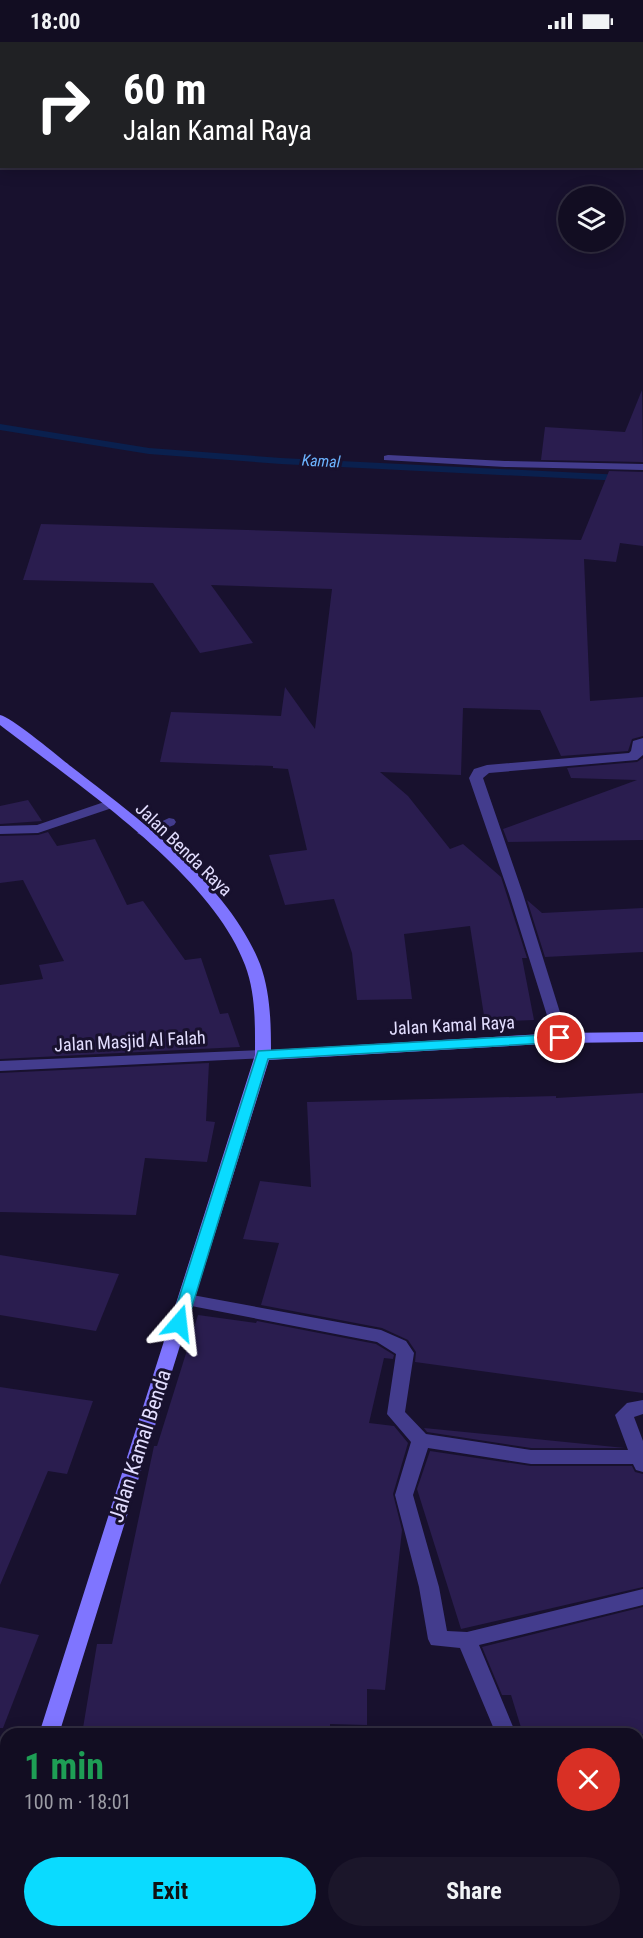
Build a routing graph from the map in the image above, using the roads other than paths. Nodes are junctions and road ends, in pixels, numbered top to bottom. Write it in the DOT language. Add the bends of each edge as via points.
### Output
graph roads {
  1 [pos="388,458"];
  2 [pos="643,467"];
  3 [pos="0,719"];
  4 [pos="643,742"];
  5 [pos="110,804"];
  6 [pos="169,822"];
  7 [pos="0,830"];
  8 [pos="144,833"];
  9 [pos="643,1037"];
  10 [pos="560,1038"];
  11 [pos="262,1054"];
  12 [pos="0,1066"];
  13 [pos="186,1300"];
  14 [pos="643,1407"];
  15 [pos="421,1440"];
  16 [pos="642,1461"];
  17 [pos="643,1597"];
  18 [pos="467,1640"];
  19 [pos="52,1728"];
  20 [pos="504,1728"];
  1 -- 2 [label="street"];
  3 -- 5 [label="main road, Jalan Benda Raya"];
  4 -- 10 [label="street" via="638,744 636,756 487,769 476,778"];
  5 -- 7 [label="street" via="38,829"];
  5 -- 8 [label="main road, Jalan Benda Raya"];
  6 -- 8 [label="street"];
  8 -- 11 [label="main road, Jalan Benda Raya" via="213,899 248,953 260,996"];
  9 -- 10 [label="main road, Jalan Kamal Raya"];
  10 -- 11 [label="main road, Jalan Kamal Raya"];
  11 -- 12 [label="street, Jalan Masjid Al Falah"];
  11 -- 13 [label="main road, Jalan Kamal Benda"];
  13 -- 15 [label="street" via="381,1336 400,1346 405,1353 396,1414"];
  13 -- 19 [label="main road, Jalan Kamal Benda"];
  14 -- 16 [label="street" via="624,1415"];
  15 -- 16 [label="street" via="531,1457"];
  15 -- 18 [label="street" via="404,1495 429,1587 438,1639"];
  17 -- 18 [label="street"];
  18 -- 20 [label="street"];
}
